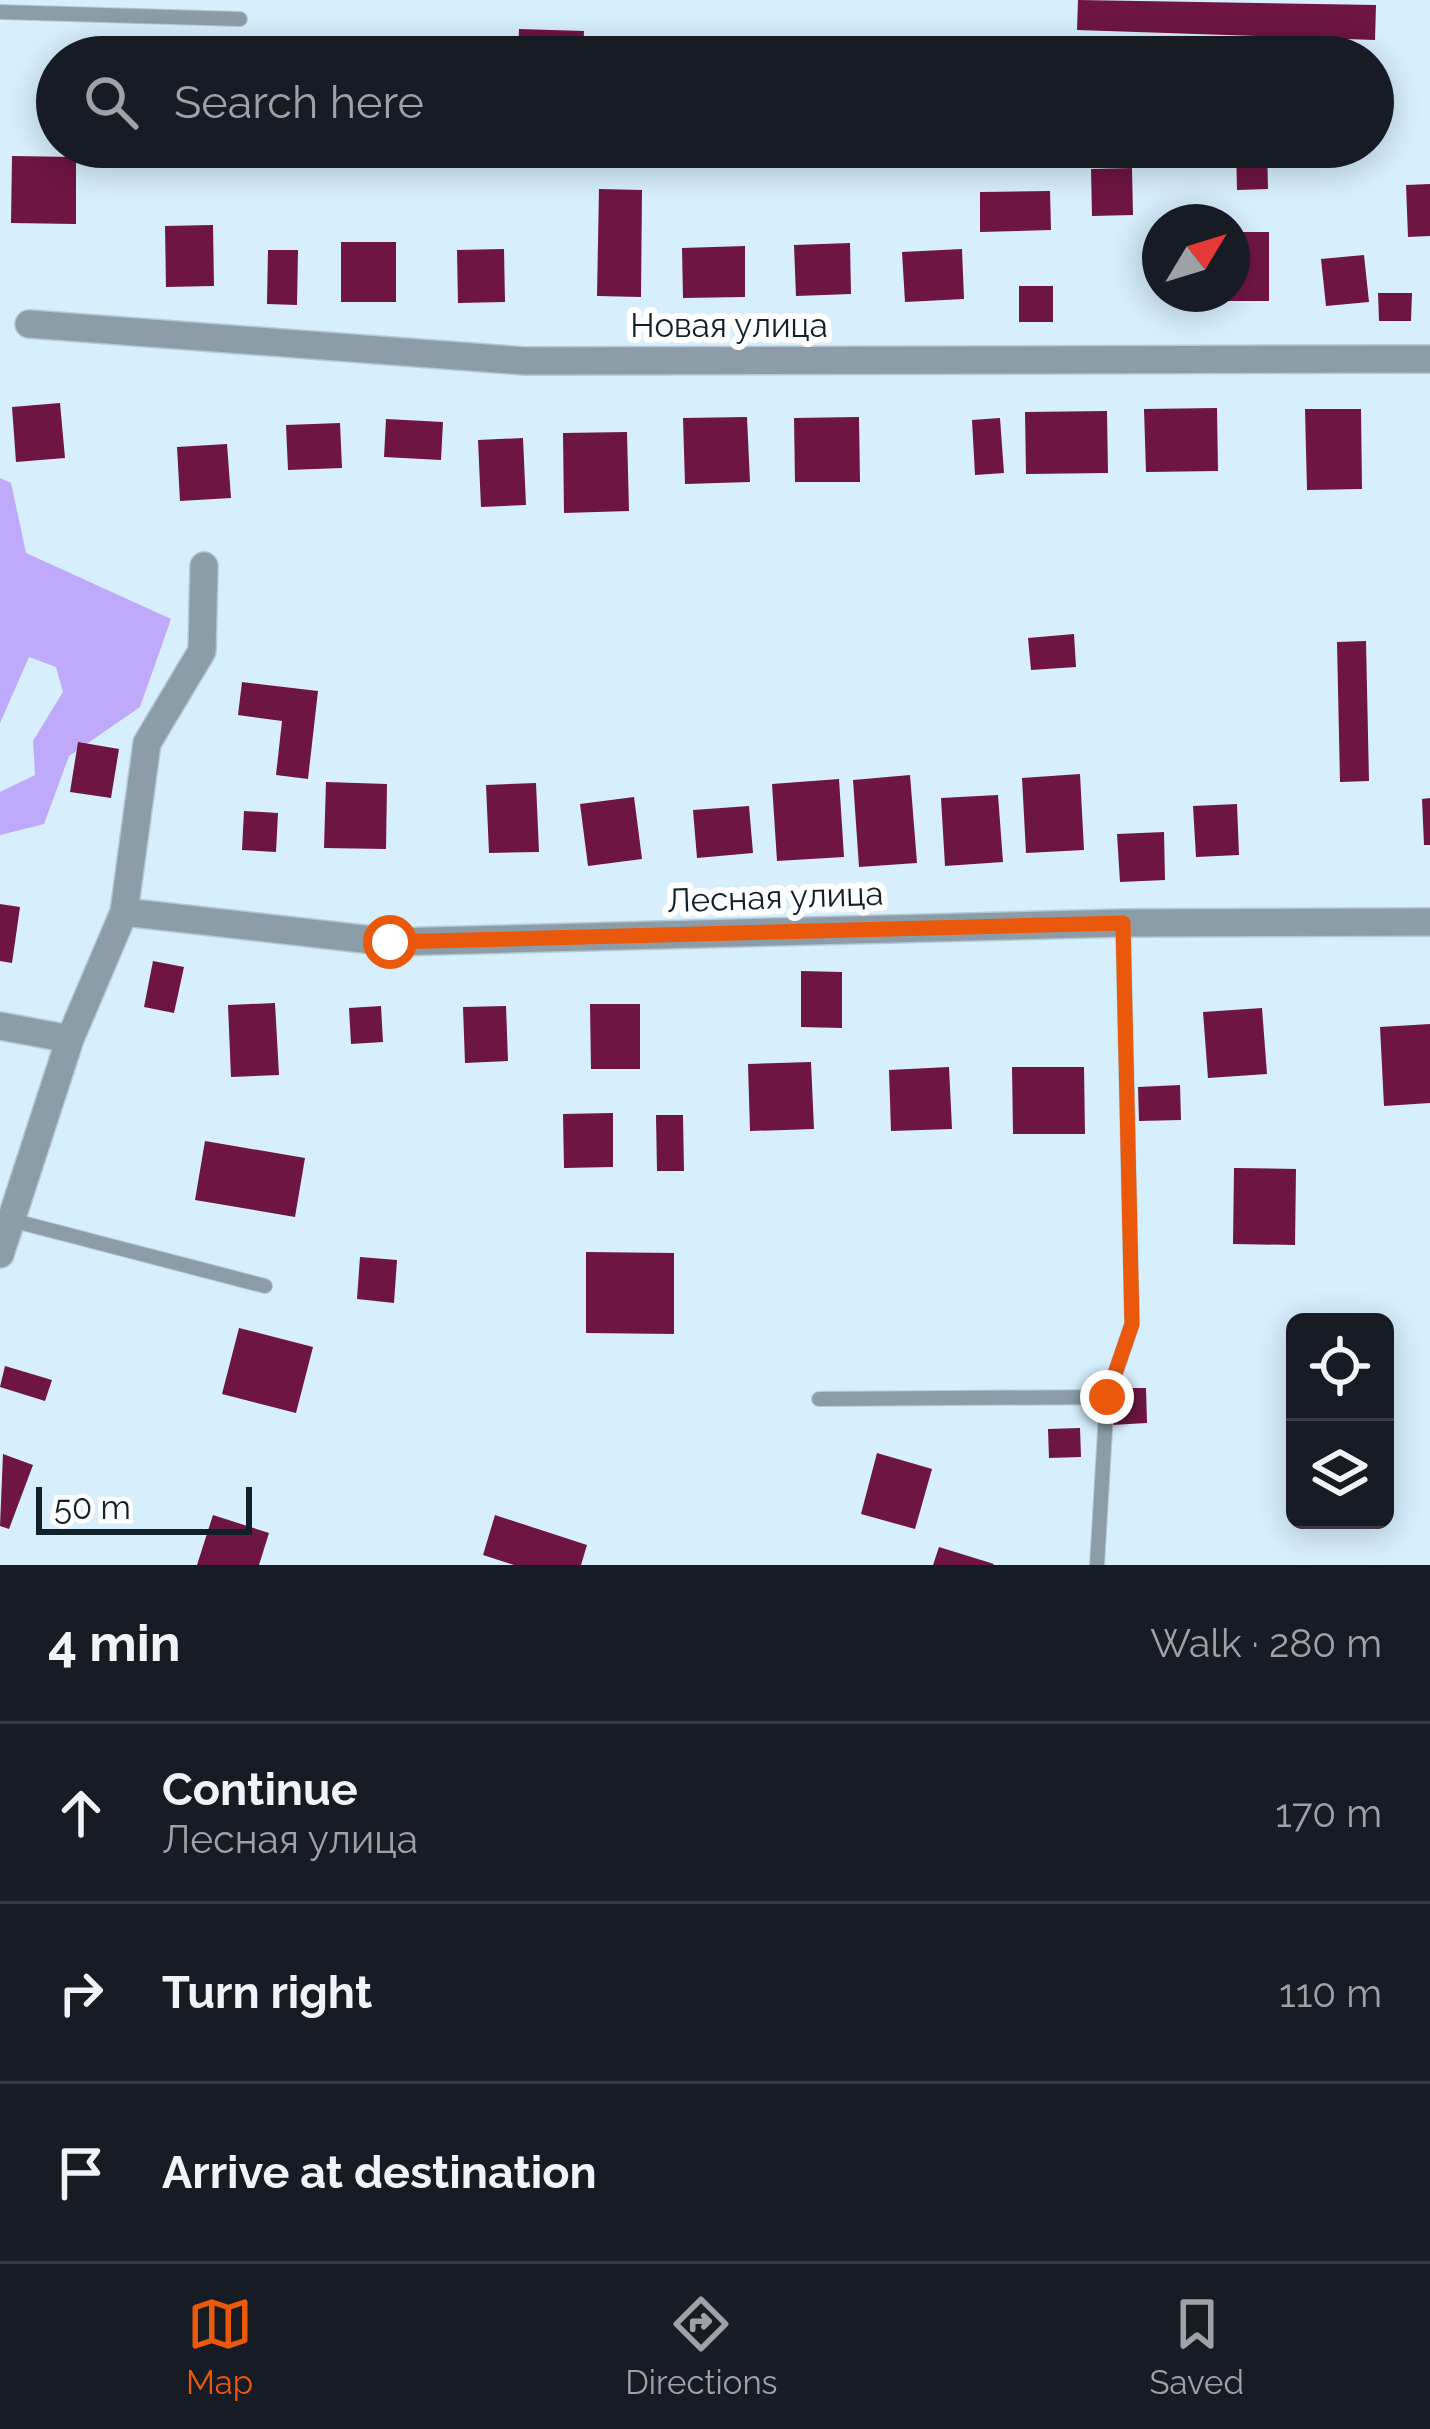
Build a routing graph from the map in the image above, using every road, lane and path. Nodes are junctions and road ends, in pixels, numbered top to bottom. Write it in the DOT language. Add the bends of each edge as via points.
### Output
graph roads {
  1 [pos="0,12"];
  2 [pos="240,19"];
  3 [pos="29,324"];
  4 [pos="1430,359"];
  5 [pos="204,566"];
  6 [pos="124,912"];
  7 [pos="1430,922"];
  8 [pos="1123,923"];
  9 [pos="0,1026"];
  10 [pos="70,1039"];
  11 [pos="11,1220"];
  12 [pos="0,1254"];
  13 [pos="266,1286"];
  14 [pos="1107,1397"];
  15 [pos="819,1399"];
  16 [pos="1096,1565"];
  1 -- 2 [label="lane"];
  3 -- 4 [label="street, Новая улица" via="525,361"];
  5 -- 6 [label="street" via="202,651 147,742"];
  6 -- 8 [label="street, Лесная улица" via="390,942"];
  6 -- 10 [label="street"];
  7 -- 8 [label="street, Лесная улица"];
  8 -- 14 [label="lane" via="1132,1324"];
  9 -- 10 [label="street"];
  10 -- 11 [label="street"];
  11 -- 12 [label="street"];
  11 -- 13 [label="lane"];
  14 -- 15 [label="lane"];
  14 -- 16 [label="lane"];
}
